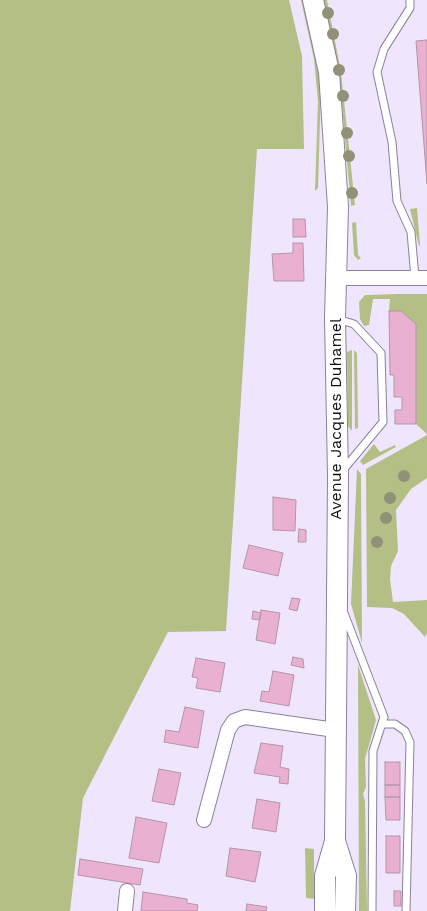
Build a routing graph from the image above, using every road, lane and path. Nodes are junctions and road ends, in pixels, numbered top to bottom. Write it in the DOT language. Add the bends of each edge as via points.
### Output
graph roads {
  1 [pos="313,0"];
  2 [pos="410,0"];
  3 [pos="337,278"];
  4 [pos="421,278"];
  5 [pos="335,318"];
  6 [pos="338,476"];
  7 [pos="335,592"];
  8 [pos="382,724"];
  9 [pos="336,730"];
  10 [pos="204,820"];
  11 [pos="335,841"];
  12 [pos="127,891"];
  13 [pos="125,911"];
  14 [pos="326,911"];
  15 [pos="345,911"];
  16 [pos="372,911"];
  17 [pos="406,911"];
  1 -- 3 [label="main road, Avenue Jacques Duhamel" via="332,103 338,206"];
  2 -- 4 [label="lane" via="410,8 384,49 377,72 392,142 396,201 411,232"];
  3 -- 4 [label="street"];
  3 -- 5 [label="main road, Avenue Jacques Duhamel"];
  5 -- 6 [label="main road, Avenue Jacques Duhamel"];
  5 -- 6 [label="lane" via="354,324 381,353 383,422"];
  6 -- 7 [label="main road, Avenue Jacques Duhamel"];
  7 -- 8 [label="lane" via="377,695 384,717"];
  7 -- 9 [label="main road, Avenue Jacques Duhamel"];
  8 -- 16 [label="lane" via="373,751"];
  8 -- 17 [label="lane" via="395,724 405,731 410,742"];
  9 -- 10 [label="street" via="244,717 234,721 228,730"];
  9 -- 11 [label="main road, Avenue Jacques Duhamel"];
  11 -- 14 [label="main road, Avenue Jacques Duhamel" via="325,876"];
  11 -- 15 [label="main road, Avenue Jacques Duhamel" via="346,876"];
  12 -- 13 [label="street"];
}
